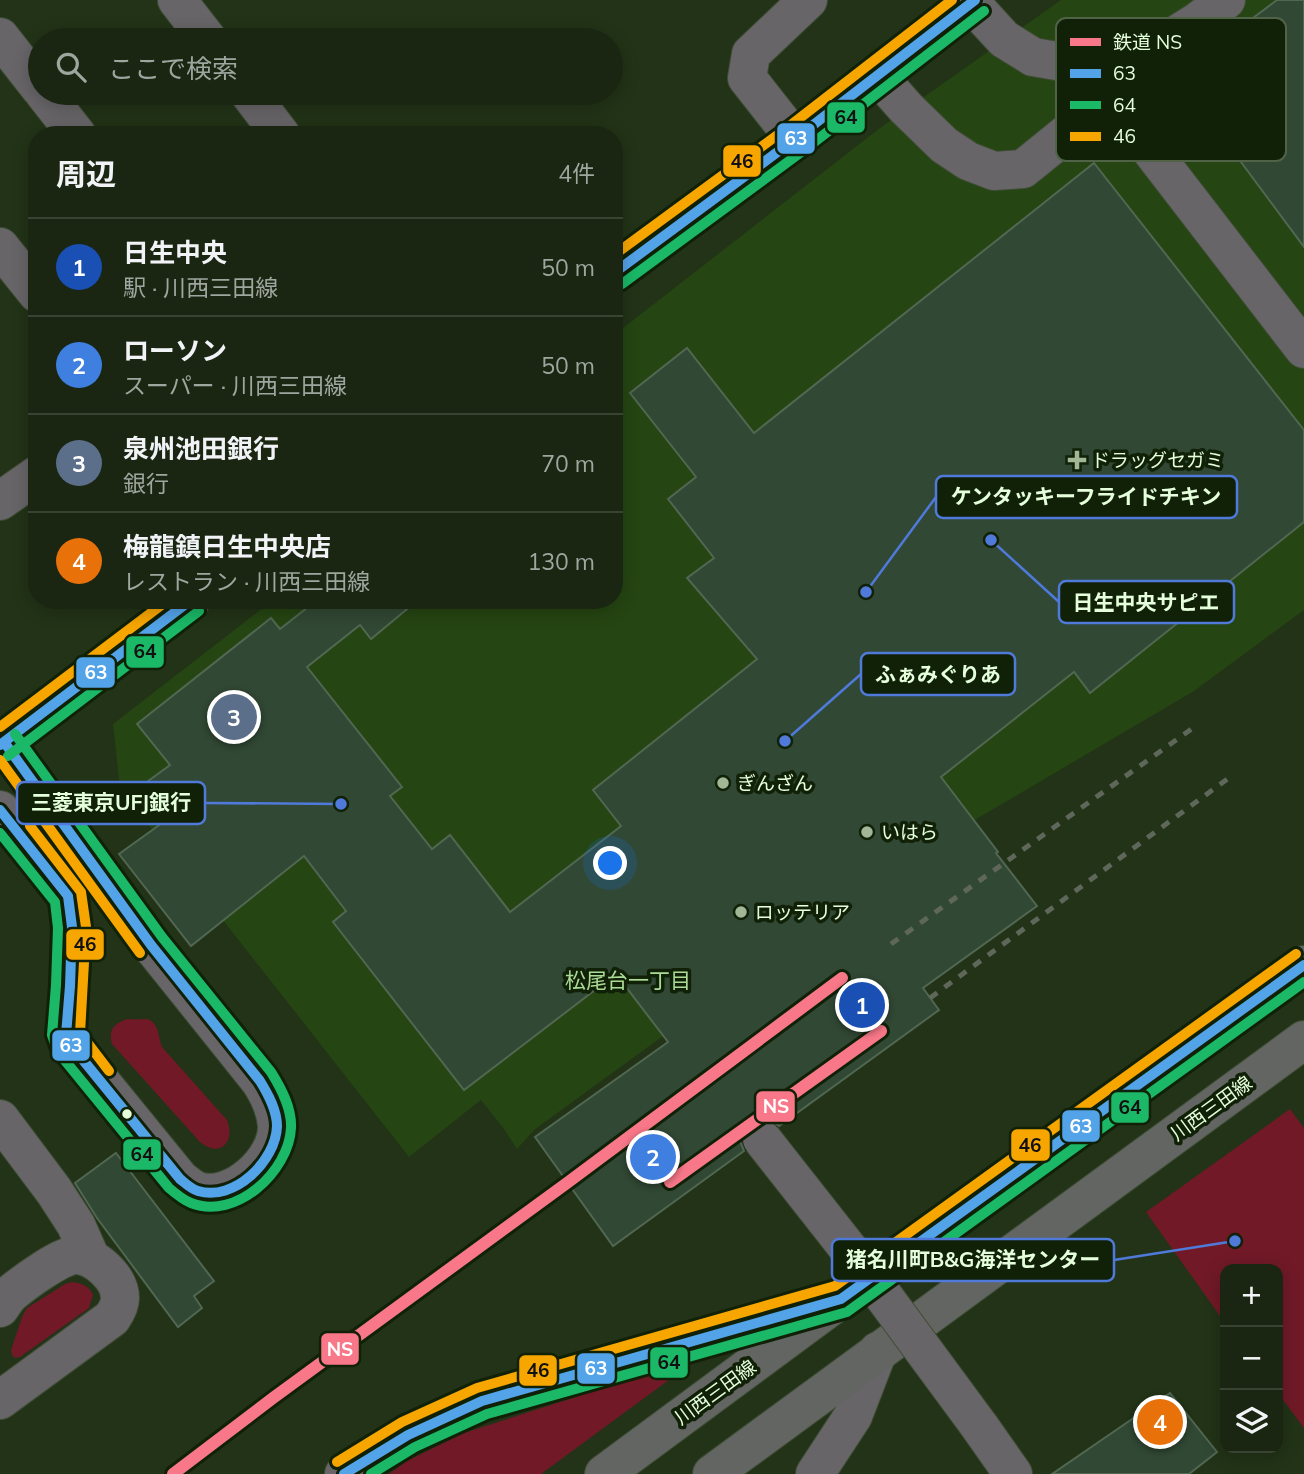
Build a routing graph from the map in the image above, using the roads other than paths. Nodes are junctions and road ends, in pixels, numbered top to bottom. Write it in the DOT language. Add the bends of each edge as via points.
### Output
graph roads {
  1 [pos="177,0"];
  2 [pos="808,0"];
  3 [pos="1226,0"];
  4 [pos="973,1"];
  5 [pos="1202,18"];
  6 [pos="199,28"];
  7 [pos="0,37"];
  8 [pos="1056,61"];
  9 [pos="28,73"];
  10 [pos="877,75"];
  11 [pos="53,105"];
  12 [pos="258,105"];
  13 [pos="70,126"];
  14 [pos="274,126"];
  15 [pos="795,139"];
  16 [pos="1056,142"];
  17 [pos="1159,161"];
  18 [pos="0,247"];
  19 [pos="623,266"];
  20 [pos="28,282"];
  21 [pos="1304,349"];
  22 [pos="179,609"];
  23 [pos="2,744"];
  24 [pos="0,810"];
  25 [pos="1304,965"];
  26 [pos="1304,1040"];
  27 [pos="0,1119"];
  28 [pos="762,1139"];
  29 [pos="91,1259"];
  30 [pos="841,1299"];
  31 [pos="0,1308"];
  32 [pos="878,1351"];
  33 [pos="0,1400"];
  34 [pos="344,1474"];
  35 [pos="604,1474"];
  36 [pos="712,1474"];
  37 [pos="815,1474"];
  38 [pos="1013,1474"];
  1 -- 6 [label="street"];
  2 -- 15 [label="street" via="751,54 747,78"];
  3 -- 5 [label="street"];
  4 -- 8 [label="street" via="1004,39 1033,57"];
  4 -- 10 [label="street"];
  7 -- 9 [label="street"];
  10 -- 15 [label="street"];
  10 -- 16 [label="street" via="944,145 994,171 1023,169"];
  11 -- 13 [label="street"];
  12 -- 14 [label="street"];
  15 -- 19 [label="street"];
  17 -- 21 [label="street"];
  18 -- 20 [label="street"];
  22 -- 23 [label="street"];
  23 -- 24 [label="street" via="270,1096 277,1128 274,1145 252,1175 234,1188 197,1191 180,1180 70,1044 66,1035 72,927 68,896"];
  25 -- 30 [label="main road, 川西三田線"];
  26 -- 32 [label="main road, 川西三田線"];
  27 -- 29 [label="street" via="54,1191"];
  28 -- 38 [label="street, bridge"];
  29 -- 31 [label="street" via="75,1255 60,1260 13,1292"];
  29 -- 33 [label="street" via="116,1283 118,1310"];
  30 -- 34 [label="street" via="482,1401 408,1435"];
  30 -- 35 [label="main road, 川西三田線"];
  32 -- 36 [label="main road, 川西三田線"];
  32 -- 37 [label="street" via="853,1416"];
}
